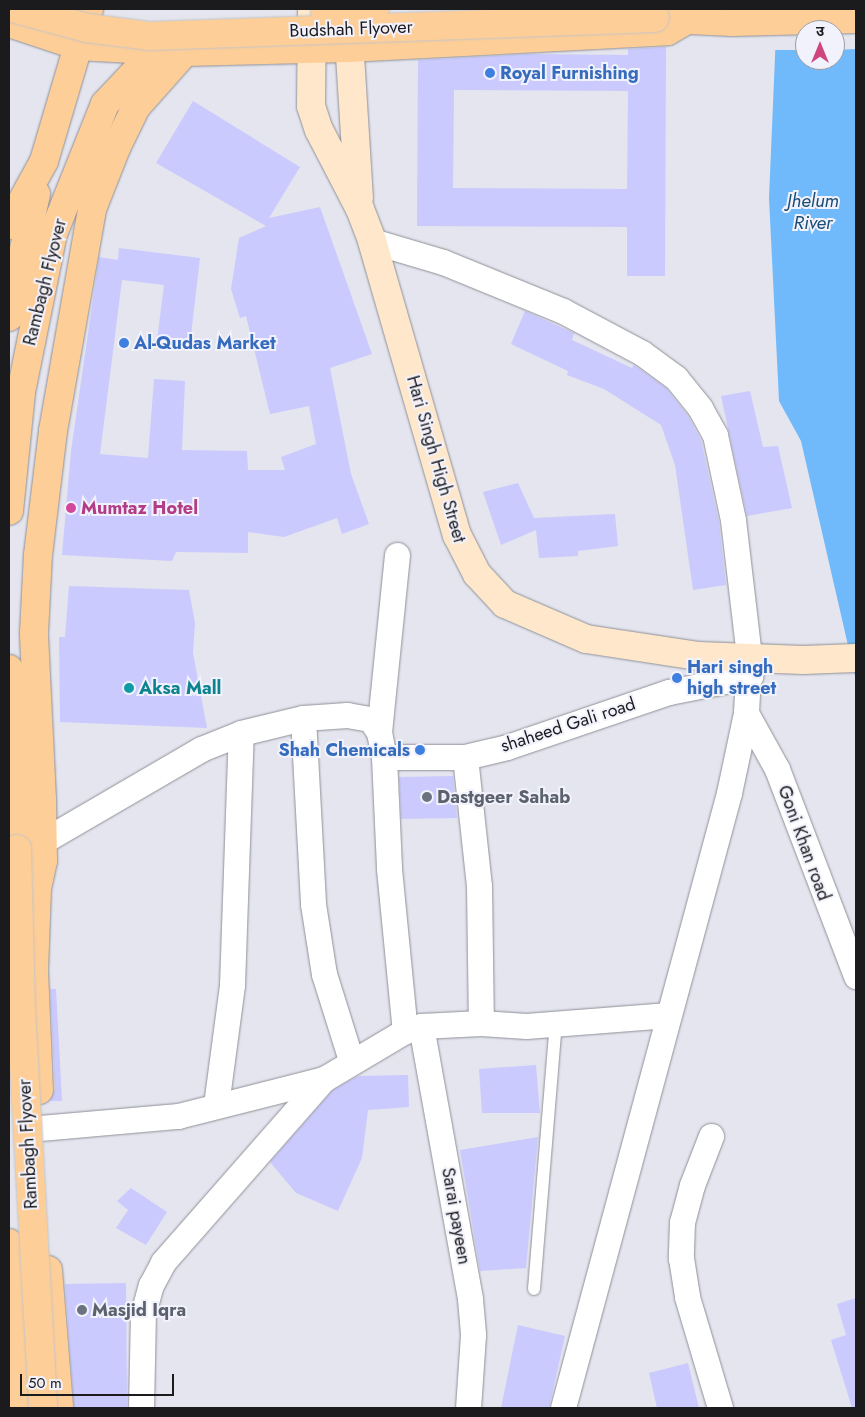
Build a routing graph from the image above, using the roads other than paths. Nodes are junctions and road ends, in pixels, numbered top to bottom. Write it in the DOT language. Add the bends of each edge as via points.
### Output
graph roads {
  1 [pos="16,9"];
  2 [pos="73,9"];
  3 [pos="88,9"];
  4 [pos="312,9"];
  5 [pos="346,9"];
  6 [pos="375,9"];
  7 [pos="688,19"];
  8 [pos="856,19"];
  9 [pos="9,23"];
  10 [pos="78,46"];
  11 [pos="311,46"];
  12 [pos="348,48"];
  13 [pos="156,50"];
  14 [pos="185,52"];
  15 [pos="44,160"];
  16 [pos="92,210"];
  17 [pos="360,210"];
  18 [pos="9,225"];
  19 [pos="372,241"];
  20 [pos="10,306"];
  21 [pos="30,338"];
  22 [pos="9,511"];
  23 [pos="396,554"];
  24 [pos="856,658"];
  25 [pos="750,666"];
  26 [pos="9,669"];
  27 [pos="746,713"];
  28 [pos="303,718"];
  29 [pos="379,732"];
  30 [pos="241,733"];
  31 [pos="384,757"];
  32 [pos="465,757"];
  33 [pos="43,843"];
  34 [pos="9,860"];
  35 [pos="856,976"];
  36 [pos="669,1015"];
  37 [pos="481,1023"];
  38 [pos="556,1023"];
  39 [pos="413,1028"];
  40 [pos="351,1060"];
  41 [pos="324,1079"];
  42 [pos="216,1105"];
  43 [pos="40,1128"];
  44 [pos="712,1136"];
  45 [pos="9,1243"];
  46 [pos="534,1289"];
  47 [pos="20,1408"];
  48 [pos="43,1408"];
  49 [pos="59,1408"];
  50 [pos="141,1408"];
  51 [pos="468,1408"];
  52 [pos="563,1408"];
  53 [pos="720,1408"];
  1 -- 7 [label="main road, Budshah Flyover, bridge" via="87,28 150,36"];
  2 -- 6 [label="main road, Budshah Flyover, bridge" via="149,22"];
  3 -- 10 [label="main road"];
  4 -- 11 [label="main road"];
  5 -- 12 [label="main road"];
  7 -- 8 [label="main road, Budshah Flyover" via="732,22"];
  7 -- 12 [label="main road" via="668,31"];
  9 -- 10 [label="main road"];
  10 -- 13 [label="main road"];
  10 -- 15 [label="main road"];
  11 -- 12 [label="main road"];
  11 -- 14 [label="main road"];
  11 -- 17 [label="main road" via="311,106 319,130"];
  12 -- 17 [label="main road"];
  13 -- 14 [label="main road"];
  13 -- 21 [label="main road, Rambagh Flyover" via="105,104 53,234"];
  14 -- 16 [label="main road" via="136,108 116,148"];
  15 -- 18 [label="main road"];
  15 -- 20 [label="main road, Rambagh Flyover"];
  16 -- 21 [label="main road"];
  16 -- 33 [label="main road" via="53,431 38,555 34,633"];
  17 -- 19 [label="main road, Hari Singh High Street"];
  19 -- 25 [label="street" via="443,262 563,311 642,353 676,378 700,408 715,435 733,520"];
  19 -- 25 [label="main road, Hari Singh High Street" via="456,535 477,574 506,604 586,639"];
  21 -- 22 [label="main road, Rambagh Flyover" via="14,446"];
  23 -- 29 [label="street, Sarai payeen"];
  24 -- 25 [label="main road, Hari Singh High Street"];
  25 -- 27 [label="street"];
  25 -- 32 [label="street, shaheed Gali road" via="507,747"];
  26 -- 48 [label="main road, Rambagh Flyover, bridge" via="21,1011"];
  27 -- 35 [label="street, Goni Khan road" via="780,778"];
  27 -- 36 [label="street" via="729,793"];
  28 -- 29 [label="street" via="358,716 370,719"];
  28 -- 30 [label="street"];
  28 -- 40 [label="street" via="312,904 324,974"];
  29 -- 31 [label="street, Sarai payeen"];
  30 -- 33 [label="street" via="201,749"];
  30 -- 42 [label="street" via="232,985"];
  31 -- 32 [label="street, shaheed Gali road"];
  31 -- 39 [label="street, Sarai payeen" via="390,879"];
  32 -- 37 [label="street" via="479,886"];
  33 -- 34 [label="street"];
  33 -- 43 [label="main road" via="34,971"];
  36 -- 38 [label="street"];
  36 -- 52 [label="street"];
  37 -- 38 [label="street" via="526,1026"];
  37 -- 39 [label="street"];
  38 -- 46 [label="lane"];
  39 -- 40 [label="street"];
  39 -- 51 [label="street, Sarai payeen" via="470,1299 473,1335"];
  40 -- 41 [label="street"];
  41 -- 42 [label="street"];
  41 -- 50 [label="street" via="163,1262 151,1286 143,1314"];
  42 -- 43 [label="street" via="178,1116"];
  43 -- 49 [label="main road"];
  44 -- 53 [label="street" via="692,1185 682,1222 681,1258 686,1297"];
  45 -- 47 [label="main road"];
}
